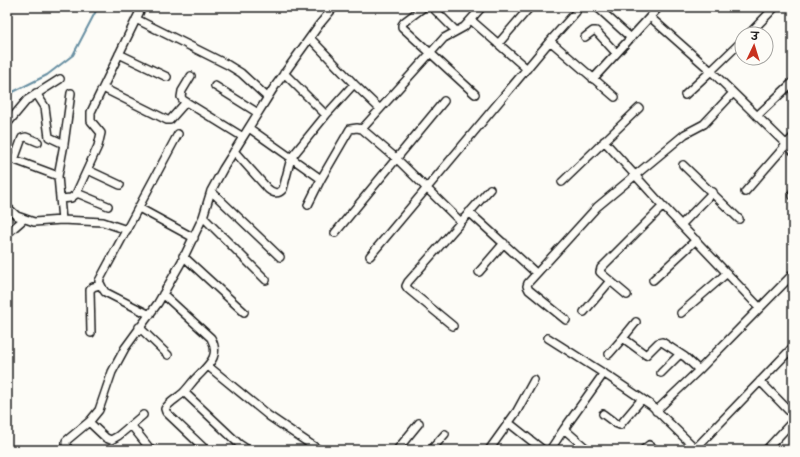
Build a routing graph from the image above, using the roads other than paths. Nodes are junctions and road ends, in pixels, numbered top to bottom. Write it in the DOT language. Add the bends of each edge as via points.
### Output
graph roads {
  1 [pos="142,7"];
  2 [pos="333,7"];
  3 [pos="424,7"];
  4 [pos="432,7"];
  5 [pos="482,7"];
  6 [pos="530,7"];
  7 [pos="597,7"];
  8 [pos="648,7"];
  9 [pos="775,7"];
  10 [pos="576,12"];
  11 [pos="655,12"];
  12 [pos="136,19"];
  13 [pos="471,20"];
  14 [pos="756,26"];
  15 [pos="456,32"];
  16 [pos="585,37"];
  17 [pos="310,38"];
  18 [pos="631,38"];
  19 [pos="550,41"];
  20 [pos="498,44"];
  21 [pos="734,49"];
  22 [pos="431,53"];
  23 [pos="616,53"];
  24 [pos="119,54"];
  25 [pos="527,69"];
  26 [pos="711,72"];
  27 [pos="284,73"];
  28 [pos="191,76"];
  29 [pos="167,77"];
  30 [pos="60,79"];
  31 [pos="593,80"];
  32 [pos="793,82"];
  33 [pos="354,84"];
  34 [pos="215,86"];
  35 [pos="103,88"];
  36 [pos="36,93"];
  37 [pos="71,93"];
  38 [pos="733,93"];
  39 [pos="475,94"];
  40 [pos="685,95"];
  41 [pos="267,97"];
  42 [pos="615,97"];
  43 [pos="444,101"];
  44 [pos="186,102"];
  45 [pos="639,108"];
  46 [pos="380,109"];
  47 [pos="258,113"];
  48 [pos="326,115"];
  49 [pos="757,116"];
  50 [pos="7,124"];
  51 [pos="248,128"];
  52 [pos="362,129"];
  53 [pos="178,134"];
  54 [pos="243,137"];
  55 [pos="793,137"];
  56 [pos="604,141"];
  57 [pos="38,142"];
  58 [pos="64,144"];
  59 [pos="786,144"];
  60 [pos="793,151"];
  61 [pos="234,152"];
  62 [pos="291,158"];
  63 [pos="10,159"];
  64 [pos="397,159"];
  65 [pos="683,165"];
  66 [pos="88,170"];
  67 [pos="634,175"];
  68 [pos="58,176"];
  69 [pos="320,179"];
  70 [pos="562,182"];
  71 [pos="120,185"];
  72 [pos="426,187"];
  73 [pos="490,189"];
  74 [pos="211,191"];
  75 [pos="713,192"];
  76 [pos="745,192"];
  77 [pos="793,192"];
  78 [pos="77,193"];
  79 [pos="793,196"];
  80 [pos="60,199"];
  81 [pos="308,205"];
  82 [pos="108,206"];
  83 [pos="663,206"];
  84 [pos="7,207"];
  85 [pos="139,208"];
  86 [pos="469,212"];
  87 [pos="203,217"];
  88 [pos="24,219"];
  89 [pos="62,220"];
  90 [pos="739,220"];
  91 [pos="461,222"];
  92 [pos="681,225"];
  93 [pos="127,230"];
  94 [pos="7,234"];
  95 [pos="335,234"];
  96 [pos="194,238"];
  97 [pos="696,240"];
  98 [pos="504,243"];
  99 [pos="183,256"];
  100 [pos="370,256"];
  101 [pos="280,257"];
  102 [pos="479,272"];
  103 [pos="727,272"];
  104 [pos="536,273"];
  105 [pos="793,274"];
  106 [pos="266,280"];
  107 [pos="653,280"];
  108 [pos="610,281"];
  109 [pos="100,285"];
  110 [pos="163,294"];
  111 [pos="627,295"];
  112 [pos="760,308"];
  113 [pos="244,312"];
  114 [pos="584,312"];
  115 [pos="681,313"];
  116 [pos="150,315"];
  117 [pos="566,320"];
  118 [pos="636,322"];
  119 [pos="453,326"];
  120 [pos="139,327"];
  121 [pos="91,333"];
  122 [pos="548,338"];
  123 [pos="623,338"];
  124 [pos="793,347"];
  125 [pos="609,354"];
  126 [pos="680,354"];
  127 [pos="168,355"];
  128 [pos="208,366"];
  129 [pos="699,370"];
  130 [pos="604,373"];
  131 [pos="661,373"];
  132 [pos="534,380"];
  133 [pos="760,381"];
  134 [pos="184,392"];
  135 [pos="642,399"];
  136 [pos="656,411"];
  137 [pos="603,414"];
  138 [pos="143,415"];
  139 [pos="793,415"];
  140 [pos="793,421"];
  141 [pos="89,422"];
  142 [pos="509,423"];
  143 [pos="418,424"];
  144 [pos="131,425"];
  145 [pos="564,429"];
  146 [pos="445,434"];
  147 [pos="243,449"];
  148 [pos="695,449"];
  149 [pos="69,450"];
  150 [pos="151,450"];
  151 [pos="206,450"];
  152 [pos="319,450"];
  153 [pos="397,450"];
  154 [pos="431,450"];
  155 [pos="489,450"];
  156 [pos="543,450"];
  157 [pos="550,450"];
  158 [pos="588,450"];
  159 [pos="643,450"];
  160 [pos="656,450"];
  161 [pos="766,450"];
  1 -- 12 [label="street"];
  2 -- 17 [label="street"];
  3 -- 22 [label="street" via="402,25"];
  4 -- 15 [label="street"];
  5 -- 13 [label="street"];
  6 -- 20 [label="street"];
  7 -- 18 [label="street"];
  8 -- 11 [label="street"];
  9 -- 14 [label="street"];
  10 -- 19 [label="street"];
  11 -- 18 [label="street"];
  11 -- 26 [label="street"];
  12 -- 24 [label="street"];
  12 -- 41 [label="street" via="228,65 241,73"];
  13 -- 15 [label="street"];
  13 -- 20 [label="street"];
  15 -- 22 [label="street" via="447,35"];
  16 -- 23 [label="street" via="596,31"];
  17 -- 27 [label="street"];
  17 -- 33 [label="street"];
  18 -- 23 [label="street"];
  19 -- 25 [label="street"];
  19 -- 31 [label="street"];
  20 -- 25 [label="street"];
  21 -- 26 [label="street"];
  22 -- 39 [label="street"];
  22 -- 46 [label="street"];
  23 -- 31 [label="street"];
  24 -- 29 [label="street"];
  24 -- 35 [label="street"];
  25 -- 72 [label="street"];
  26 -- 38 [label="street"];
  26 -- 40 [label="street"];
  27 -- 41 [label="street"];
  27 -- 48 [label="street"];
  28 -- 44 [label="street" via="181,94"];
  30 -- 36 [label="street"];
  31 -- 42 [label="street"];
  32 -- 49 [label="street"];
  33 -- 46 [label="street"];
  33 -- 48 [label="street"];
  34 -- 47 [label="street"];
  35 -- 44 [label="street" via="167,120 170,120"];
  35 -- 66 [label="street" via="91,112 91,121 101,133"];
  36 -- 50 [label="street" via="24,102"];
  36 -- 58 [label="street" via="45,107 49,137"];
  37 -- 58 [label="street"];
  38 -- 49 [label="street"];
  38 -- 67 [label="street" via="704,124 685,134"];
  41 -- 47 [label="street"];
  43 -- 64 [label="street"];
  44 -- 54 [label="street"];
  45 -- 56 [label="street"];
  46 -- 52 [label="street"];
  47 -- 51 [label="street"];
  48 -- 62 [label="street"];
  49 -- 59 [label="street"];
  51 -- 54 [label="street"];
  51 -- 62 [label="street"];
  52 -- 64 [label="street"];
  52 -- 69 [label="street" via="350,129"];
  53 -- 85 [label="street"];
  54 -- 61 [label="street"];
  55 -- 59 [label="street"];
  56 -- 67 [label="street"];
  56 -- 70 [label="street"];
  57 -- 63 [label="street" via="22,138"];
  58 -- 68 [label="street"];
  59 -- 60 [label="street"];
  59 -- 76 [label="street"];
  61 -- 62 [label="street" via="273,193 283,189"];
  61 -- 74 [label="street"];
  62 -- 69 [label="street"];
  63 -- 68 [label="street"];
  64 -- 72 [label="street"];
  64 -- 95 [label="street"];
  65 -- 75 [label="street"];
  66 -- 71 [label="street"];
  66 -- 78 [label="street"];
  67 -- 83 [label="street"];
  67 -- 104 [label="street" via="589,214"];
  68 -- 80 [label="street"];
  69 -- 81 [label="street"];
  72 -- 91 [label="street"];
  72 -- 100 [label="street"];
  73 -- 86 [label="street"];
  74 -- 87 [label="street"];
  74 -- 101 [label="street"];
  75 -- 90 [label="street"];
  75 -- 92 [label="street"];
  77 -- 79 [label="street"];
  78 -- 80 [label="street" via="71,198"];
  78 -- 82 [label="street"];
  80 -- 89 [label="street"];
  83 -- 92 [label="street"];
  83 -- 108 [label="street" via="601,268 600,272"];
  84 -- 88 [label="street"];
  85 -- 93 [label="street"];
  85 -- 96 [label="street"];
  86 -- 91 [label="street"];
  86 -- 98 [label="street"];
  87 -- 96 [label="street"];
  87 -- 106 [label="street"];
  88 -- 89 [label="street" via="34,222"];
  88 -- 94 [label="street"];
  89 -- 93 [label="street" via="107,222"];
  91 -- 119 [label="street" via="406,286"];
  92 -- 97 [label="street"];
  93 -- 109 [label="street" via="101,277"];
  96 -- 99 [label="street"];
  97 -- 103 [label="street"];
  97 -- 107 [label="street"];
  98 -- 102 [label="street"];
  98 -- 104 [label="street"];
  99 -- 110 [label="street"];
  99 -- 113 [label="street"];
  103 -- 112 [label="street"];
  103 -- 115 [label="street"];
  104 -- 117 [label="street" via="528,283 528,289"];
  105 -- 112 [label="street"];
  108 -- 111 [label="street"];
  108 -- 114 [label="street"];
  109 -- 116 [label="street" via="105,292"];
  109 -- 121 [label="street" via="90,290"];
  110 -- 116 [label="street"];
  110 -- 128 [label="street" via="211,338 215,350"];
  112 -- 129 [label="street"];
  116 -- 120 [label="street"];
  118 -- 123 [label="street"];
  120 -- 127 [label="street"];
  120 -- 141 [label="street" via="112,372 99,410"];
  122 -- 130 [label="street"];
  123 -- 125 [label="street"];
  123 -- 126 [label="street" via="646,355 660,342"];
  124 -- 133 [label="street"];
  126 -- 129 [label="street"];
  126 -- 131 [label="street"];
  128 -- 134 [label="street"];
  128 -- 152 [label="street" via="269,416"];
  129 -- 136 [label="street"];
  130 -- 135 [label="street"];
  130 -- 145 [label="street"];
  132 -- 142 [label="street"];
  133 -- 139 [label="street"];
  133 -- 148 [label="street"];
  134 -- 147 [label="street"];
  134 -- 151 [label="street" via="166,408 166,412"];
  135 -- 136 [label="street"];
  135 -- 137 [label="street" via="620,425"];
  136 -- 148 [label="street"];
  138 -- 144 [label="street"];
  140 -- 161 [label="street"];
  141 -- 144 [label="street" via="111,440"];
  141 -- 149 [label="street" via="66,441"];
  142 -- 155 [label="street"];
  142 -- 156 [label="street"];
  143 -- 153 [label="street"];
  144 -- 150 [label="street"];
  145 -- 157 [label="street"];
  145 -- 158 [label="street"];
  146 -- 154 [label="street"];
  159 -- 160 [label="street" via="649,446"];
}
